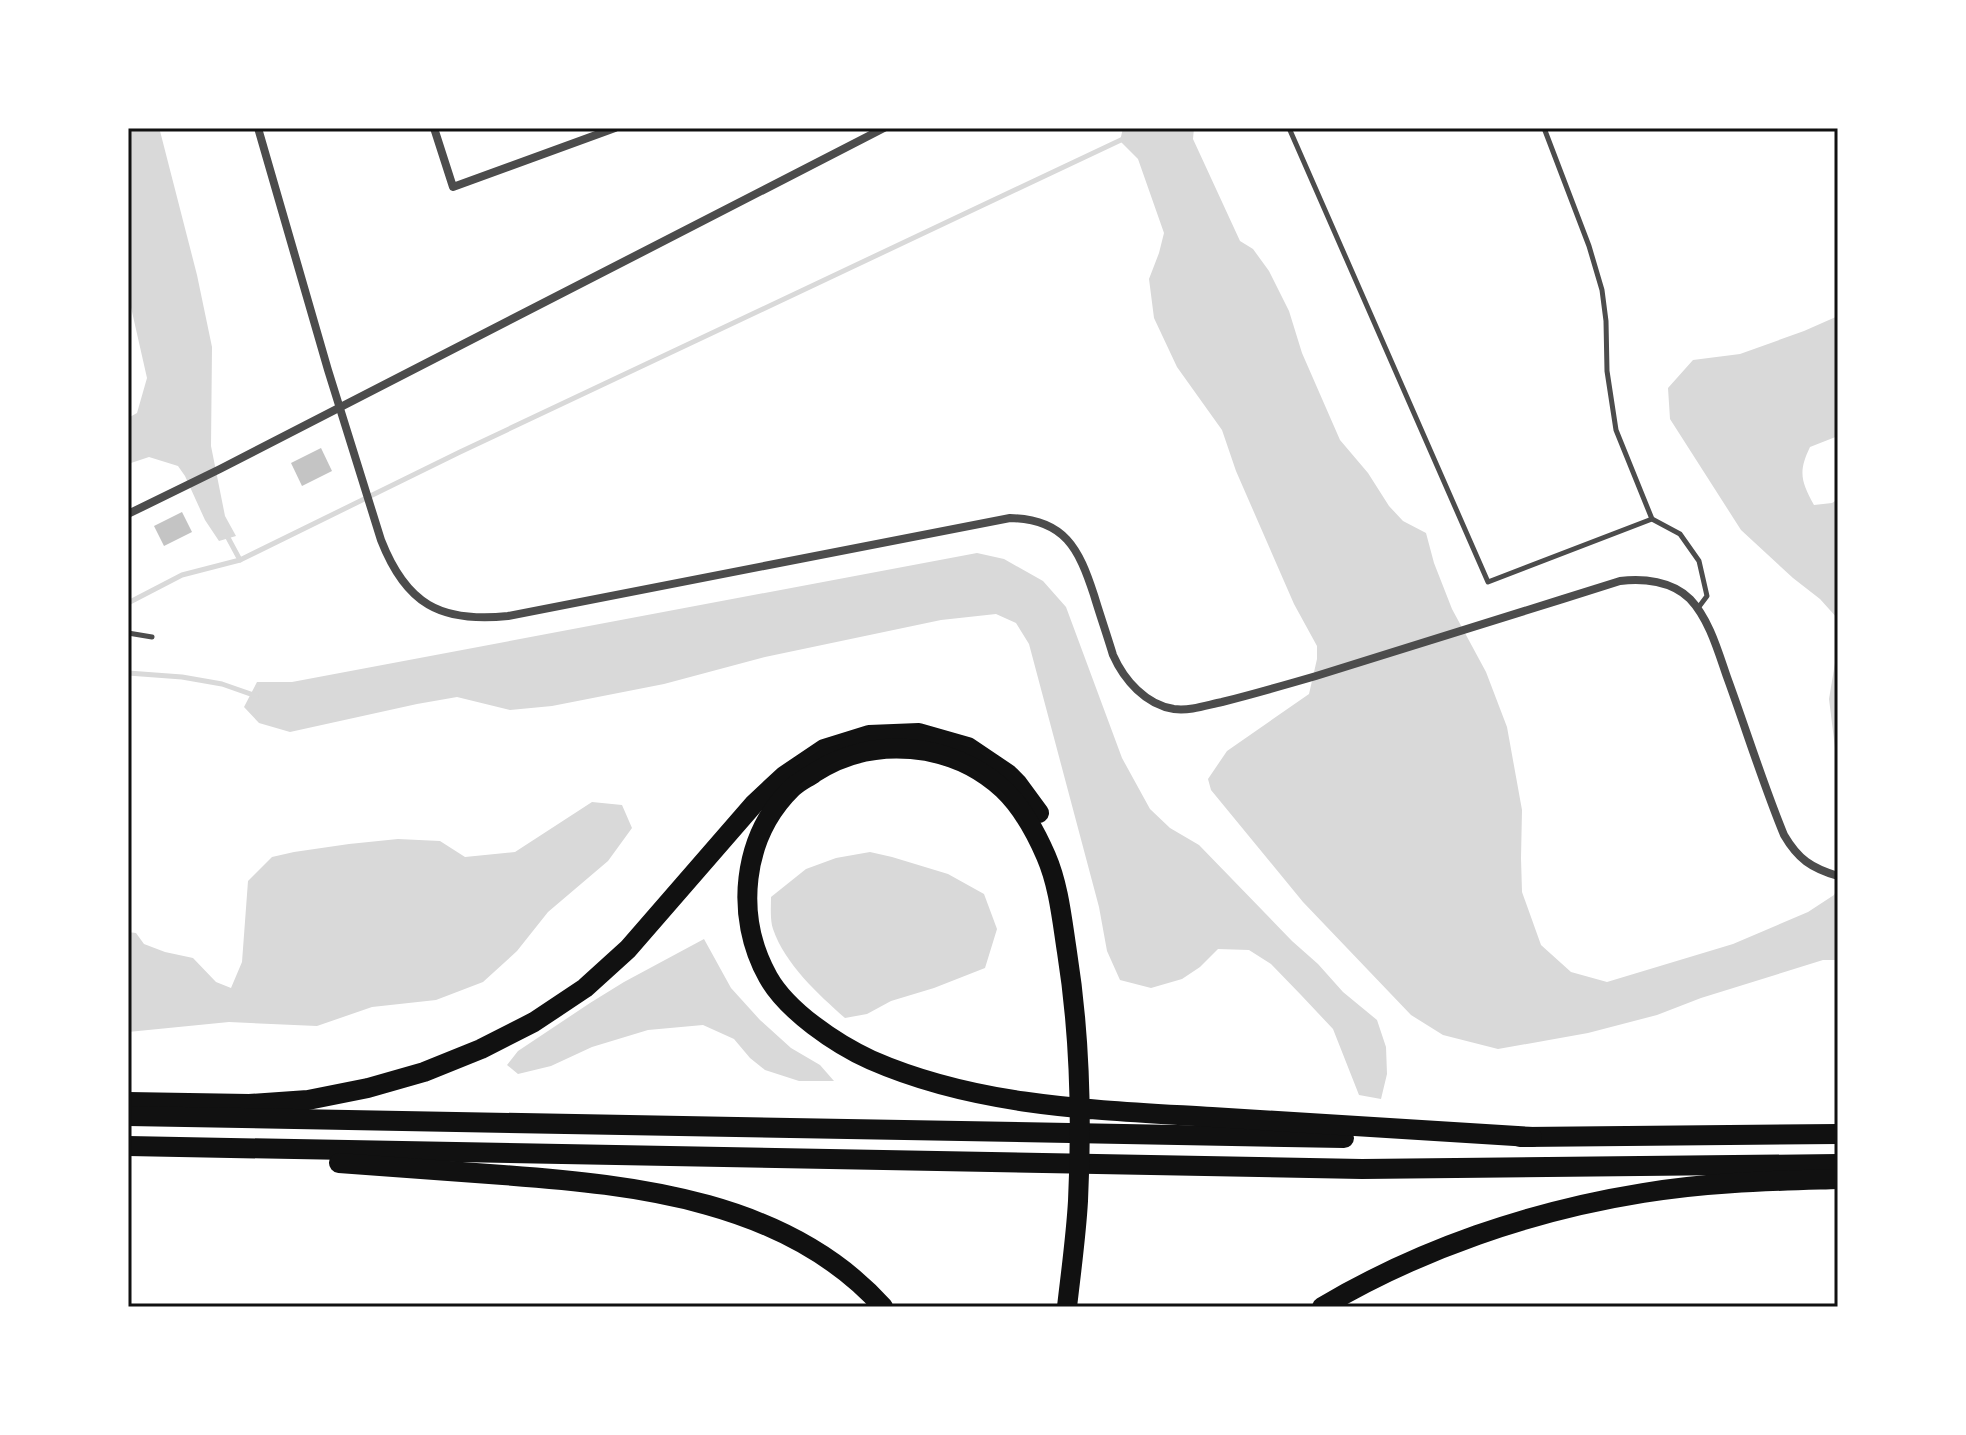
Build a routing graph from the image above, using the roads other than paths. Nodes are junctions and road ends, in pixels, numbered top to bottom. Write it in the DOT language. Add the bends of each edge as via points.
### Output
graph roads {
  1 [pos="258,128"];
  2 [pos="434,128"];
  3 [pos="615,128"];
  4 [pos="884,128"];
  5 [pos="1289,128"];
  6 [pos="1544,128"];
  7 [pos="340,408"];
  8 [pos="128,514"];
  9 [pos="1652,519"];
  10 [pos="1697,609"];
  11 [pos="128,633"];
  12 [pos="152,637"];
  13 [pos="1012,788"];
  14 [pos="1838,876"];
  15 [pos="128,1102"];
  16 [pos="128,1116"];
  17 [pos="1838,1134"];
  18 [pos="1532,1137"];
  19 [pos="128,1147"];
  20 [pos="1838,1164"];
  21 [pos="1838,1179"];
  22 [pos="883,1307"];
  23 [pos="1067,1307"];
  24 [pos="1080,1307"];
  25 [pos="1322,1307"];
  1 -- 7 [label="street"];
  2 -- 3 [label="street" via="453,187"];
  4 -- 7 [label="street"];
  5 -- 9 [label="lane" via="1488,582"];
  6 -- 9 [label="lane" via="1602,290 1616,430"];
  7 -- 8 [label="street"];
  7 -- 10 [label="street" via="373,516 400,580 431,606 466,618 508,616 1026,519 1058,532 1079,555 1120,670 1130,683 1158,704 1187,710 1271,690 1620,581 1664,584"];
  9 -- 10 [label="lane" via="1680,534 1699,561 1707,596"];
  10 -- 14 [label="street" via="1717,649 1784,835 1799,858"];
  11 -- 12 [label="lane"];
  13 -- 15 [label="highway" via="1008,774 968,747 919,733 869,735 824,749 754,804 628,949 585,988 481,1049 424,1072 308,1100"];
  13 -- 18 [label="highway" via="963,761 920,749 874,748 831,762 794,786 767,818 752,854 746,895 752,938 769,979 798,1013 871,1060 953,1089 1054,1107"];
  13 -- 23 [label="highway" via="1048,859 1070,967 1080,1117"];
  13 -- 24 [label="highway" via="1039,812 1060,856 1083,964 1093,1117"];
  16 -- 18 [label="highway"];
  17 -- 18 [label="highway"];
  19 -- 20 [label="highway" via="1362,1169"];
  19 -- 22 [label="highway" via="548,1179 691,1200 784,1234 828,1260"];
  21 -- 25 [label="highway" via="1643,1193 1522,1221 1403,1264"];
}
